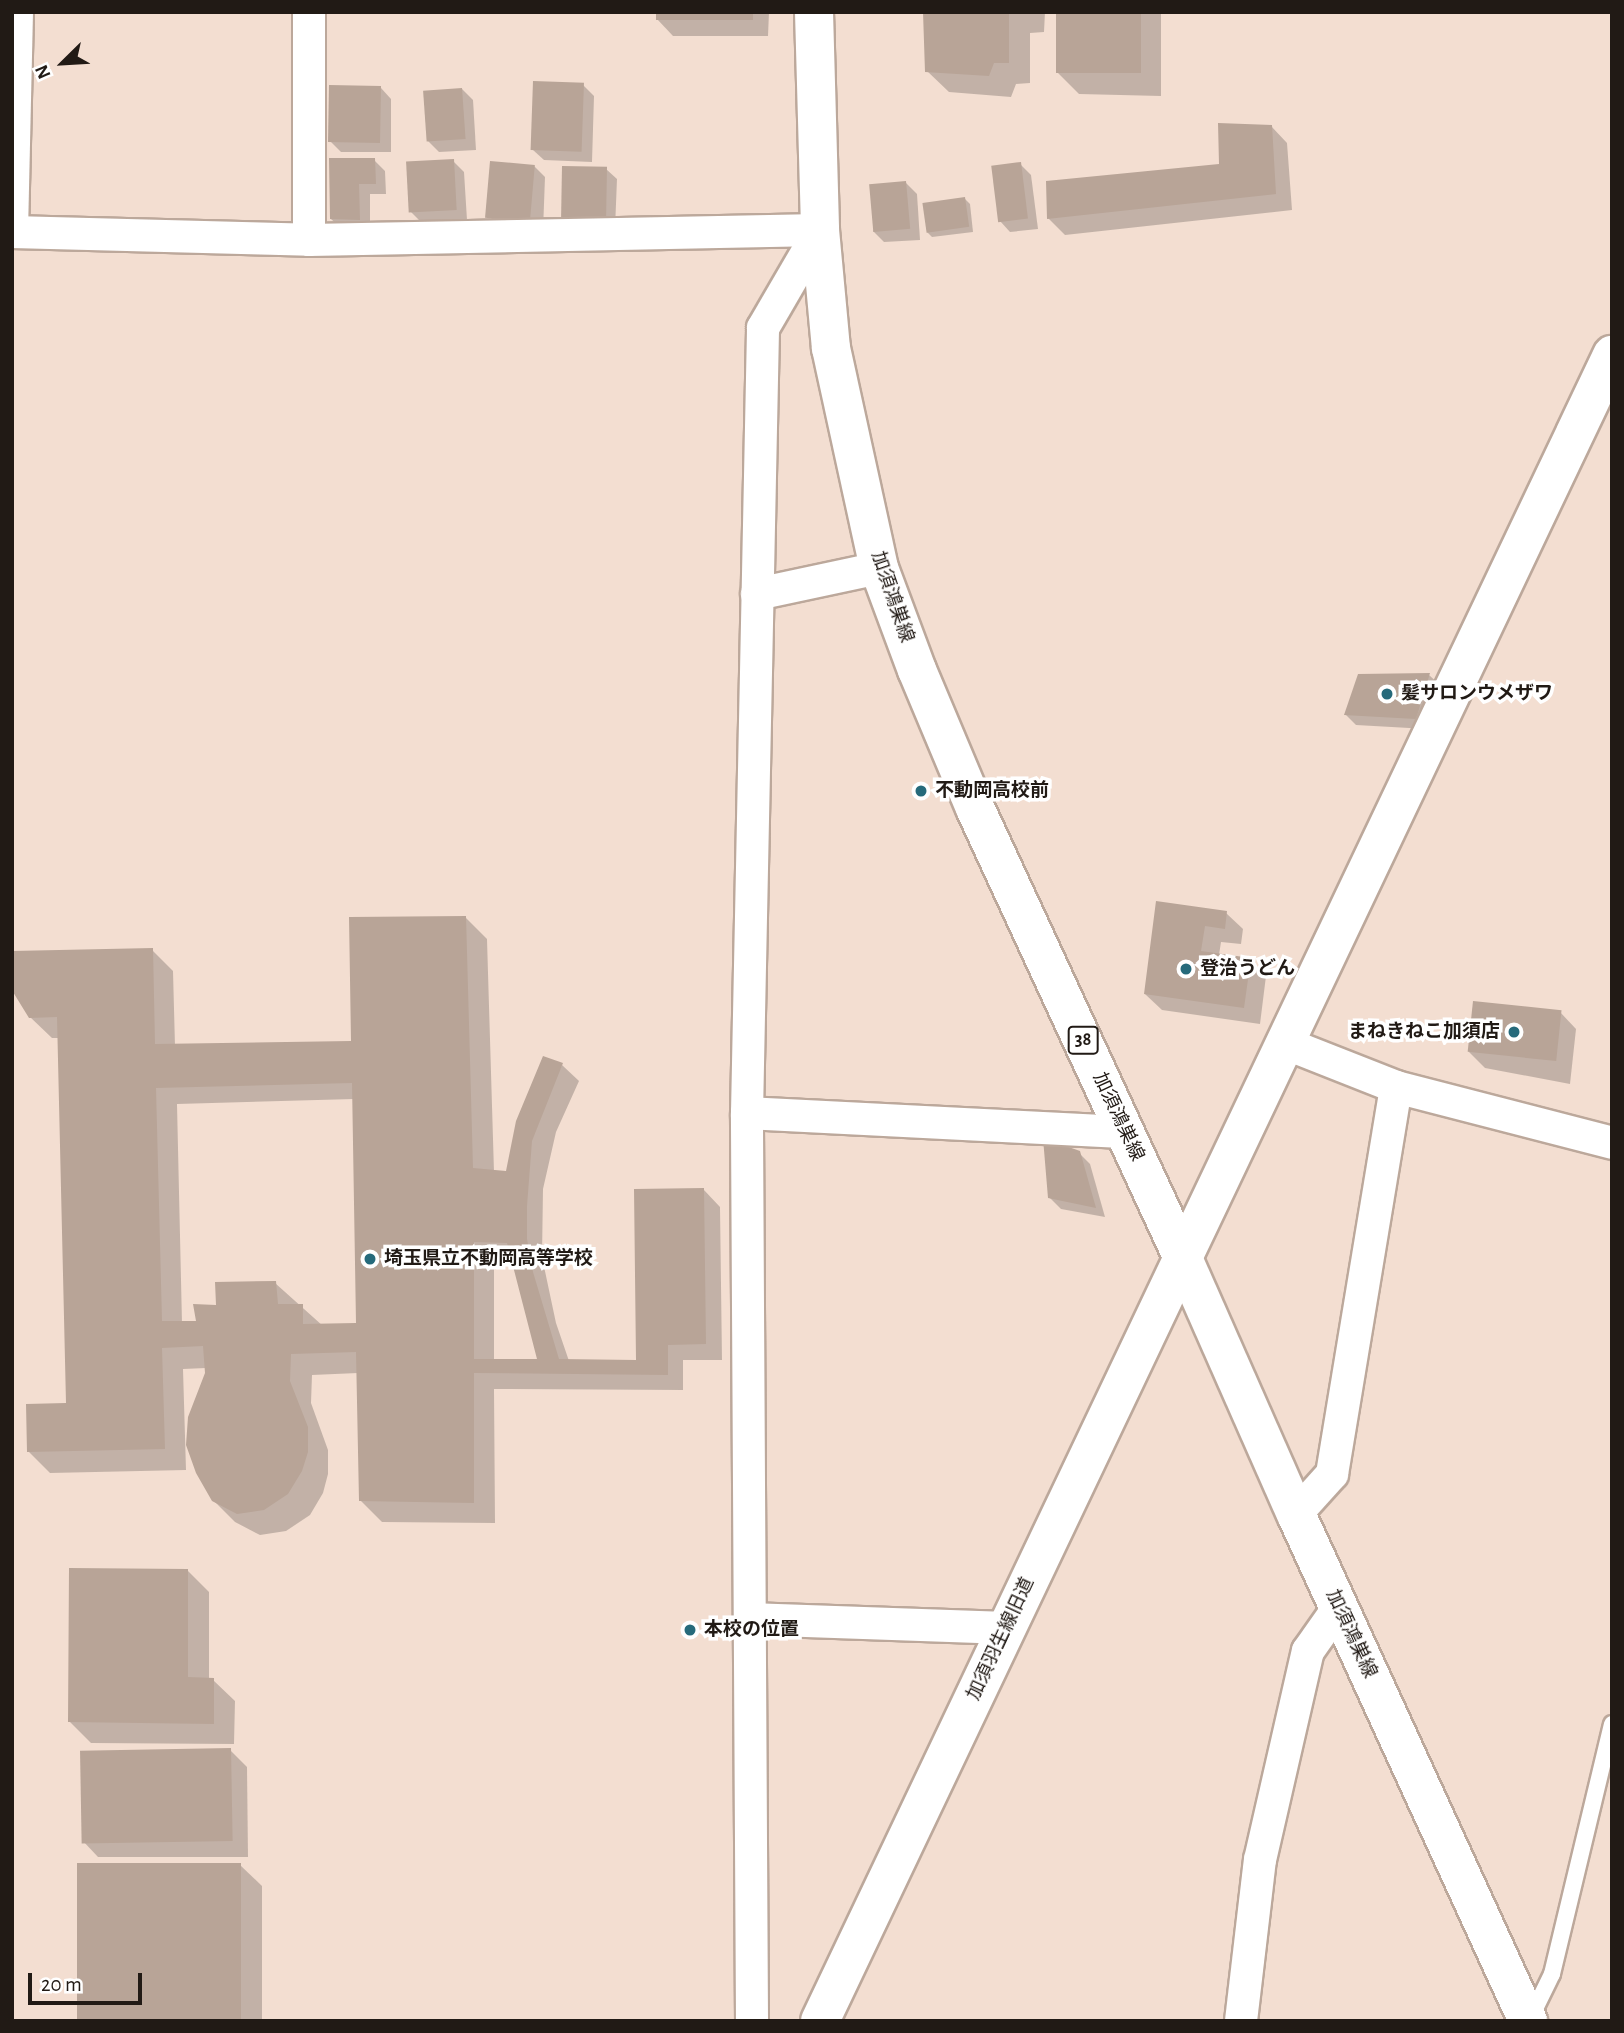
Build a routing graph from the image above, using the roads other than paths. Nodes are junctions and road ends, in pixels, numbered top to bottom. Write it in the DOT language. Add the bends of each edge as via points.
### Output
graph roads {
  1 [pos="17,12"];
  2 [pos="309,12"];
  3 [pos="814,12"];
  4 [pos="820,230"];
  5 [pos="309,240"];
  6 [pos="1612,355"];
  7 [pos="879,568"];
  8 [pos="757,594"];
  9 [pos="1286,1045"];
  10 [pos="1396,1087"];
  11 [pos="747,1113"];
  12 [pos="1126,1132"];
  13 [pos="1612,1143"];
  14 [pos="1182,1256"];
  15 [pos="1296,1514"];
  16 [pos="1339,1607"];
  17 [pos="750,1619"];
  18 [pos="1006,1628"];
  19 [pos="1612,1724"];
  20 [pos="752,2021"];
  21 [pos="820,2021"];
  22 [pos="1241,2021"];
  23 [pos="1528,2021"];
  1 -- 5 [label="street" via="12,232"];
  2 -- 5 [label="street"];
  3 -- 4 [label="main road, 加須鴻巣線 / 38"];
  4 -- 5 [label="street"];
  4 -- 7 [label="main road, 加須鴻巣線 / 38" via="831,348"];
  4 -- 8 [label="street" via="763,328"];
  6 -- 9 [label="main road, 加須羽生線旧道"];
  7 -- 8 [label="street"];
  7 -- 12 [label="main road, 加須鴻巣線 / 38" via="975,808"];
  8 -- 11 [label="street"];
  9 -- 10 [label="street"];
  9 -- 14 [label="main road, 加須羽生線旧道"];
  10 -- 13 [label="street"];
  10 -- 15 [label="street" via="1332,1475"];
  11 -- 12 [label="street"];
  11 -- 17 [label="street"];
  12 -- 14 [label="main road, 加須鴻巣線 / 38"];
  14 -- 15 [label="main road, 加須鴻巣線 / 38"];
  14 -- 18 [label="main road, 加須羽生線旧道"];
  15 -- 16 [label="main road, 加須鴻巣線 / 38"];
  16 -- 22 [label="street" via="1308,1651 1260,1860"];
  16 -- 23 [label="main road, 加須鴻巣線 / 38"];
  17 -- 18 [label="street"];
  17 -- 20 [label="street"];
  18 -- 21 [label="main road, 加須羽生線旧道"];
  19 -- 23 [label="lane" via="1552,1974"];
}
